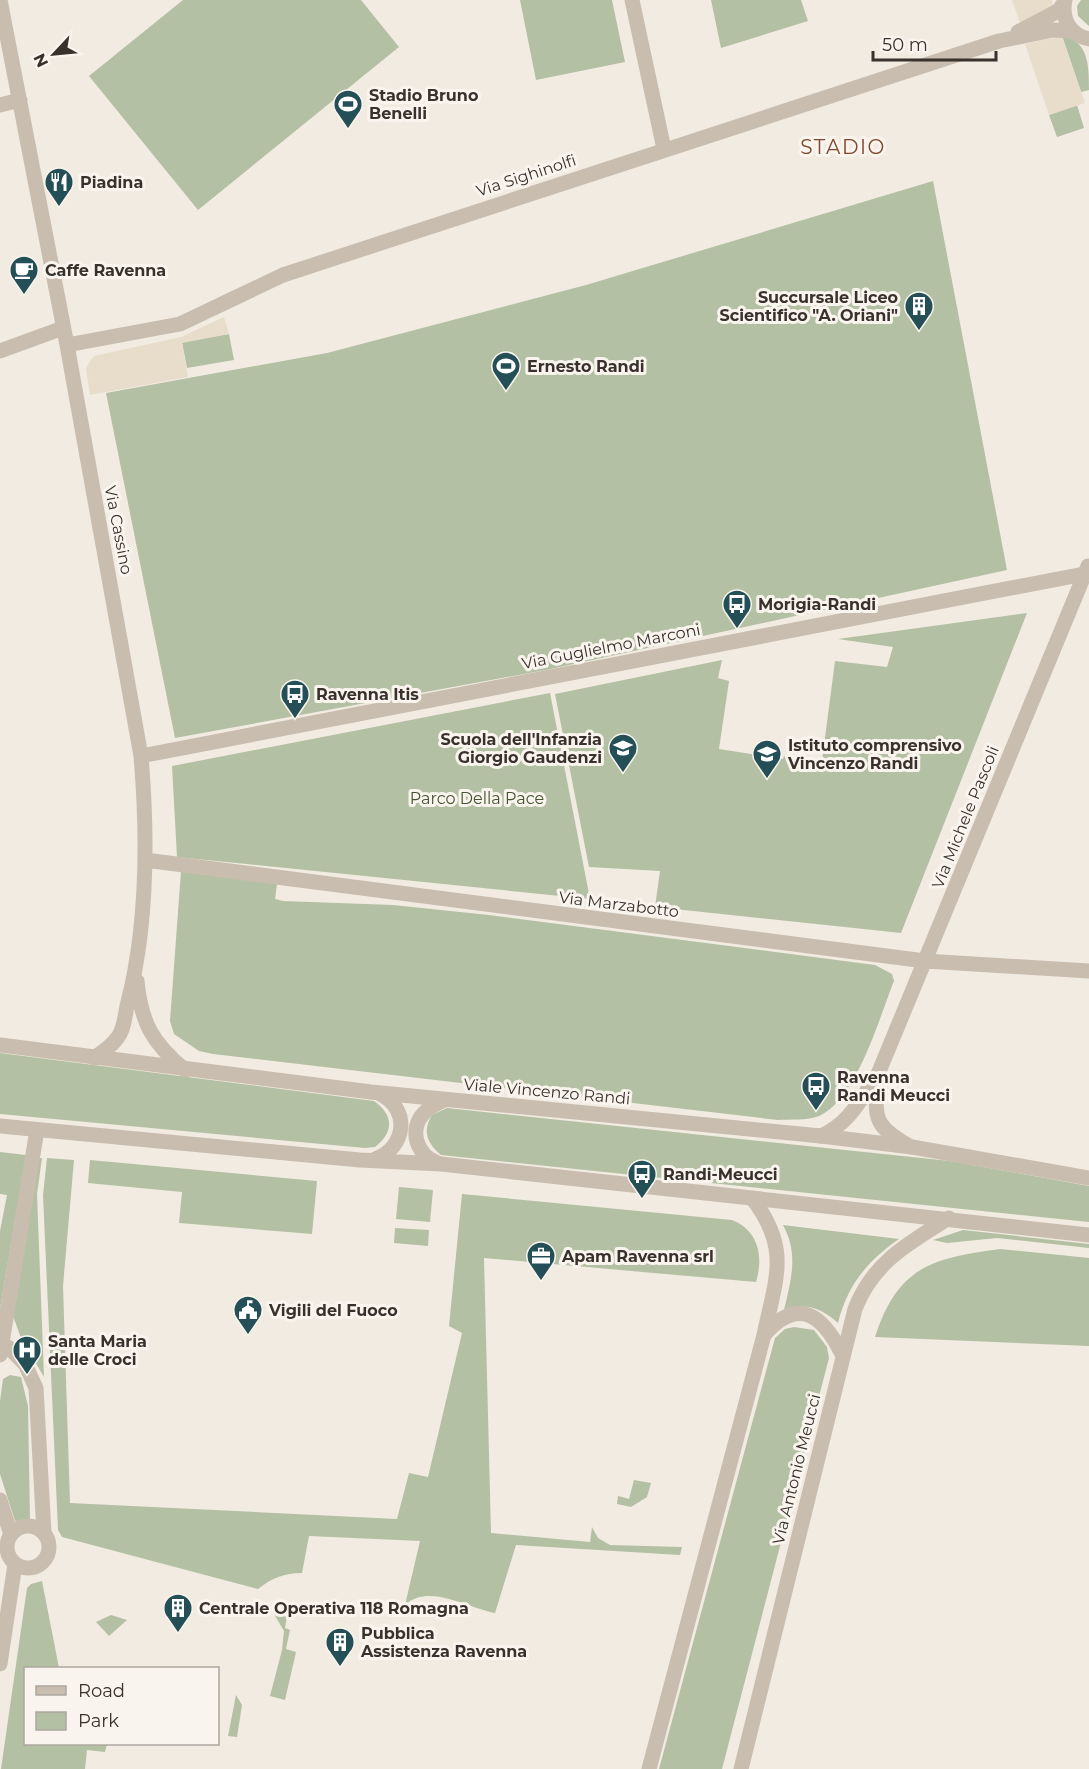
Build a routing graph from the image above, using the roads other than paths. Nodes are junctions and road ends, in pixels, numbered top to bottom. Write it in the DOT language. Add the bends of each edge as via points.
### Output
graph roads {
  1 [pos="0,0"];
  2 [pos="632,0"];
  3 [pos="1065,2"];
  4 [pos="1084,38"];
  5 [pos="999,41"];
  6 [pos="20,100"];
  7 [pos="0,105"];
  8 [pos="663,149"];
  9 [pos="63,328"];
  10 [pos="67,345"];
  11 [pos="0,351"];
  12 [pos="1088,570"];
  13 [pos="141,756"];
  14 [pos="145,860"];
  15 [pos="925,961"];
  16 [pos="137,969"];
  17 [pos="1089,971"];
  18 [pos="0,1045"];
  19 [pos="94,1058"];
  20 [pos="184,1070"];
  21 [pos="878,1074"];
  22 [pos="371,1092"];
  23 [pos="444,1100"];
  24 [pos="0,1126"];
  25 [pos="37,1130"];
  26 [pos="821,1136"];
  27 [pos="912,1147"];
  28 [pos="364,1160"];
  29 [pos="441,1164"];
  30 [pos="1089,1178"];
  31 [pos="752,1198"];
  32 [pos="949,1218"];
  33 [pos="1089,1235"];
  34 [pos="764,1335"];
  35 [pos="1,1350"];
  36 [pos="842,1354"];
  37 [pos="0,1500"];
  38 [pos="44,1533"];
  39 [pos="11,1535"];
  40 [pos="15,1564"];
  41 [pos="0,1664"];
  42 [pos="649,1769"];
  43 [pos="741,1769"];
  1 -- 6 [label="street, Via Cassino"];
  2 -- 8 [label="street"];
  3 -- 4 [label="street" via="1065,18"];
  3 -- 5 [label="street, Via Sighinolfi" via="1058,11"];
  4 -- 5 [label="street, Via Sighinolfi" via="1053,30"];
  5 -- 8 [label="street, Via Sighinolfi"];
  6 -- 7 [label="street"];
  6 -- 9 [label="street, Via Cassino"];
  8 -- 10 [label="street, Via Sighinolfi" via="283,275 180,324"];
  9 -- 10 [label="street, Via Cassino"];
  9 -- 11 [label="street"];
  10 -- 13 [label="street, Via Cassino"];
  12 -- 13 [label="street, Via Guglielmo Marconi"];
  12 -- 15 [label="street, Via Michele Pascoli"];
  13 -- 14 [label="street, Via Cassino"];
  14 -- 15 [label="street, Via Marzabotto"];
  14 -- 16 [label="street, Via Cassino"];
  15 -- 17 [label="street, Via Marzabotto"];
  15 -- 21 [label="street, Via Michele Pascoli"];
  16 -- 19 [label="street, Via Cassino" via="120,1035"];
  16 -- 20 [label="street" via="139,1003 146,1025 157,1044"];
  18 -- 19 [label="street, Viale Vincenzo Randi"];
  19 -- 20 [label="street, Viale Vincenzo Randi"];
  20 -- 22 [label="street, Viale Vincenzo Randi"];
  21 -- 26 [label="street, Via Michele Pascoli" via="851,1115 837,1129"];
  21 -- 27 [label="street, Via Michele Pascoli" via="879,1123 888,1134"];
  22 -- 23 [label="street, Viale Vincenzo Randi"];
  22 -- 28 [label="street" via="390,1100 401,1119 402,1130 393,1149"];
  23 -- 26 [label="street, Viale Vincenzo Randi"];
  23 -- 29 [label="street" via="424,1112 416,1129 424,1155"];
  24 -- 25 [label="street"];
  25 -- 28 [label="street"];
  25 -- 35 [label="street"];
  26 -- 27 [label="street, Viale Vincenzo Randi"];
  27 -- 30 [label="street, Viale Vincenzo Randi"];
  28 -- 29 [label="street"];
  29 -- 31 [label="street"];
  31 -- 32 [label="street"];
  31 -- 34 [label="street" via="775,1236 779,1262"];
  32 -- 33 [label="street"];
  32 -- 36 [label="street, Via Antonio Meucci" via="894,1254 863,1288"];
  34 -- 36 [label="street" via="780,1319 805,1314 827,1327"];
  34 -- 42 [label="street"];
  35 -- 38 [label="street" via="8,1347 25,1364 36,1388"];
  36 -- 43 [label="street, Via Antonio Meucci"];
  37 -- 39 [label="street"];
  38 -- 39 [label="street" via="27,1526"];
  38 -- 40 [label="street" via="49,1544 43,1562 27,1568"];
  39 -- 40 [label="street" via="8,1554"];
  40 -- 41 [label="street"];
}
